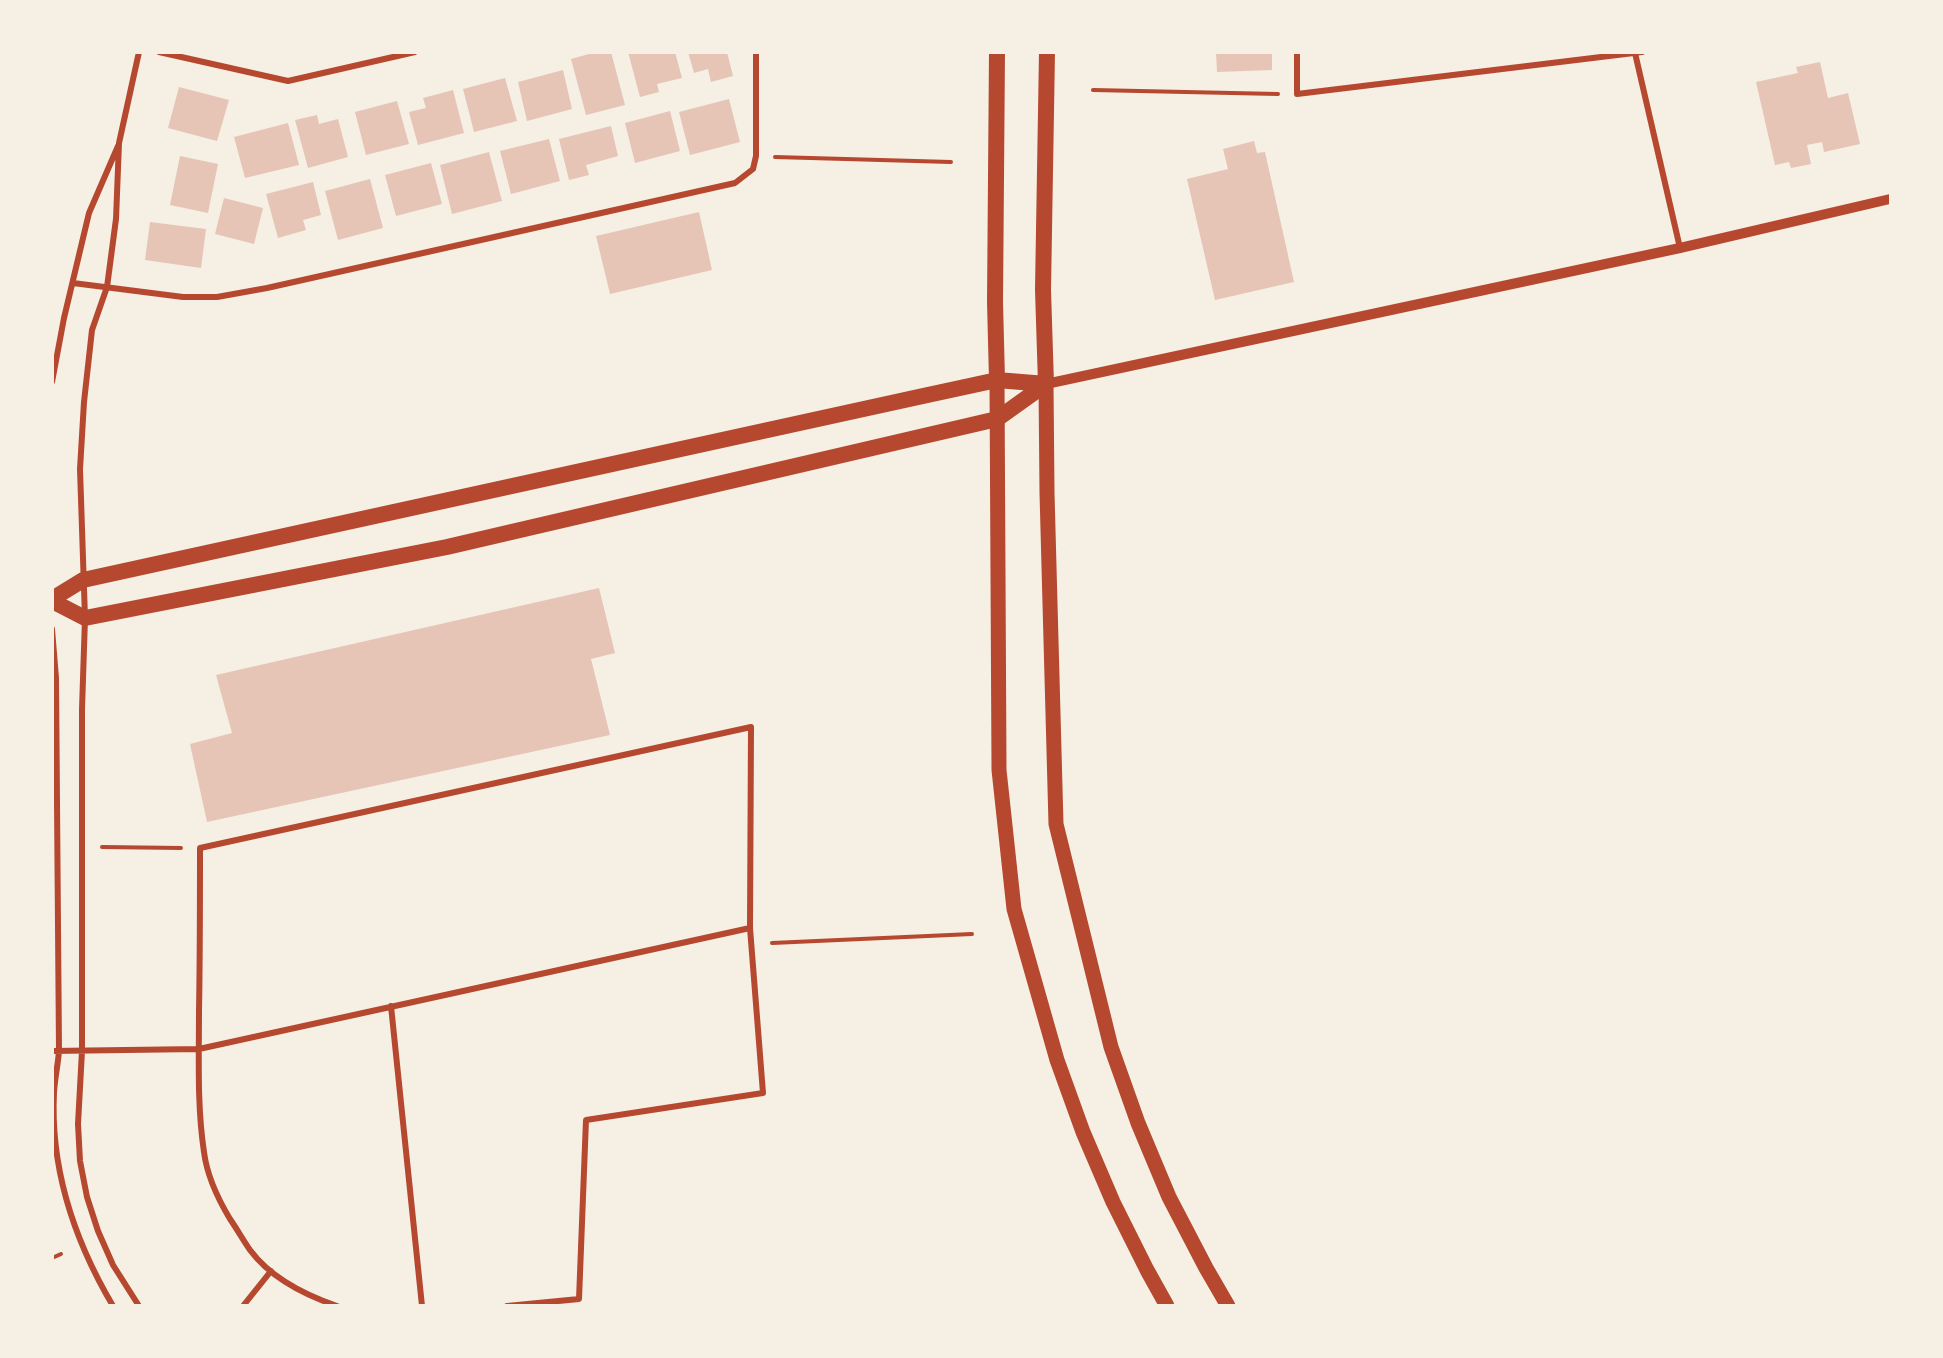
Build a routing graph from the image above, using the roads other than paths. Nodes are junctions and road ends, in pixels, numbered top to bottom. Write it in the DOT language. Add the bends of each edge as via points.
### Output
graph roads {
  1 [pos="139,52"];
  2 [pos="159,52"];
  3 [pos="416,52"];
  4 [pos="756,52"];
  5 [pos="997,52"];
  6 [pos="1047,52"];
  7 [pos="1297,52"];
  8 [pos="1639,53"];
  9 [pos="119,143"];
  10 [pos="1890,199"];
  11 [pos="1680,248"];
  12 [pos="72,283"];
  13 [pos="107,287"];
  14 [pos="997,380"];
  15 [pos="52,382"];
  16 [pos="1046,384"];
  17 [pos="997,419"];
  18 [pos="83,580"];
  19 [pos="52,600"];
  20 [pos="85,618"];
  21 [pos="52,629"];
  22 [pos="750,928"];
  23 [pos="391,1006"];
  24 [pos="199,1049"];
  25 [pos="82,1050"];
  26 [pos="56,1051"];
  27 [pos="271,1271"];
  28 [pos="113,1305"];
  29 [pos="139,1305"];
  30 [pos="243,1305"];
  31 [pos="337,1305"];
  32 [pos="422,1305"];
  33 [pos="507,1305"];
  34 [pos="1167,1305"];
  35 [pos="1228,1305"];
  1 -- 9 [label="street"];
  2 -- 3 [label="street" via="288,81"];
  4 -- 13 [label="street" via="756,156 753,169 735,183 217,297 183,297"];
  5 -- 14 [label="highway"];
  6 -- 16 [label="highway" via="1043,290"];
  7 -- 8 [label="street" via="1297,94"];
  8 -- 11 [label="street"];
  9 -- 12 [label="street" via="89,213"];
  9 -- 13 [label="street" via="116,219"];
  10 -- 11 [label="street"];
  11 -- 16 [label="street"];
  12 -- 13 [label="street"];
  12 -- 15 [label="street"];
  13 -- 18 [label="street" via="92,330 84,402 80,469"];
  14 -- 16 [label="highway"];
  14 -- 17 [label="main road"];
  14 -- 18 [label="highway"];
  16 -- 17 [label="highway"];
  16 -- 35 [label="main road" via="1056,824 1111,1047 1138,1123 1169,1197"];
  17 -- 20 [label="highway" via="447,547"];
  17 -- 34 [label="main road" via="999,770 1014,909 1057,1060 1083,1132 1113,1202"];
  18 -- 19 [label="highway"];
  18 -- 20 [label="street"];
  19 -- 20 [label="highway"];
  20 -- 25 [label="street"];
  21 -- 26 [label="street" via="56,678"];
  22 -- 23 [label="street"];
  22 -- 24 [label="street" via="751,727 200,848"];
  22 -- 33 [label="street" via="763,1093 586,1120 579,1299"];
  23 -- 24 [label="street"];
  23 -- 32 [label="street"];
  24 -- 25 [label="street"];
  24 -- 27 [label="street" via="201,1127 212,1181 222,1206 251,1252"];
  25 -- 26 [label="street"];
  25 -- 29 [label="street" via="78,1124 87,1197 113,1265"];
  26 -- 28 [label="street" via="54,1127 66,1202 78,1238"];
  27 -- 30 [label="street"];
  27 -- 31 [label="street" via="294,1287"];
}
